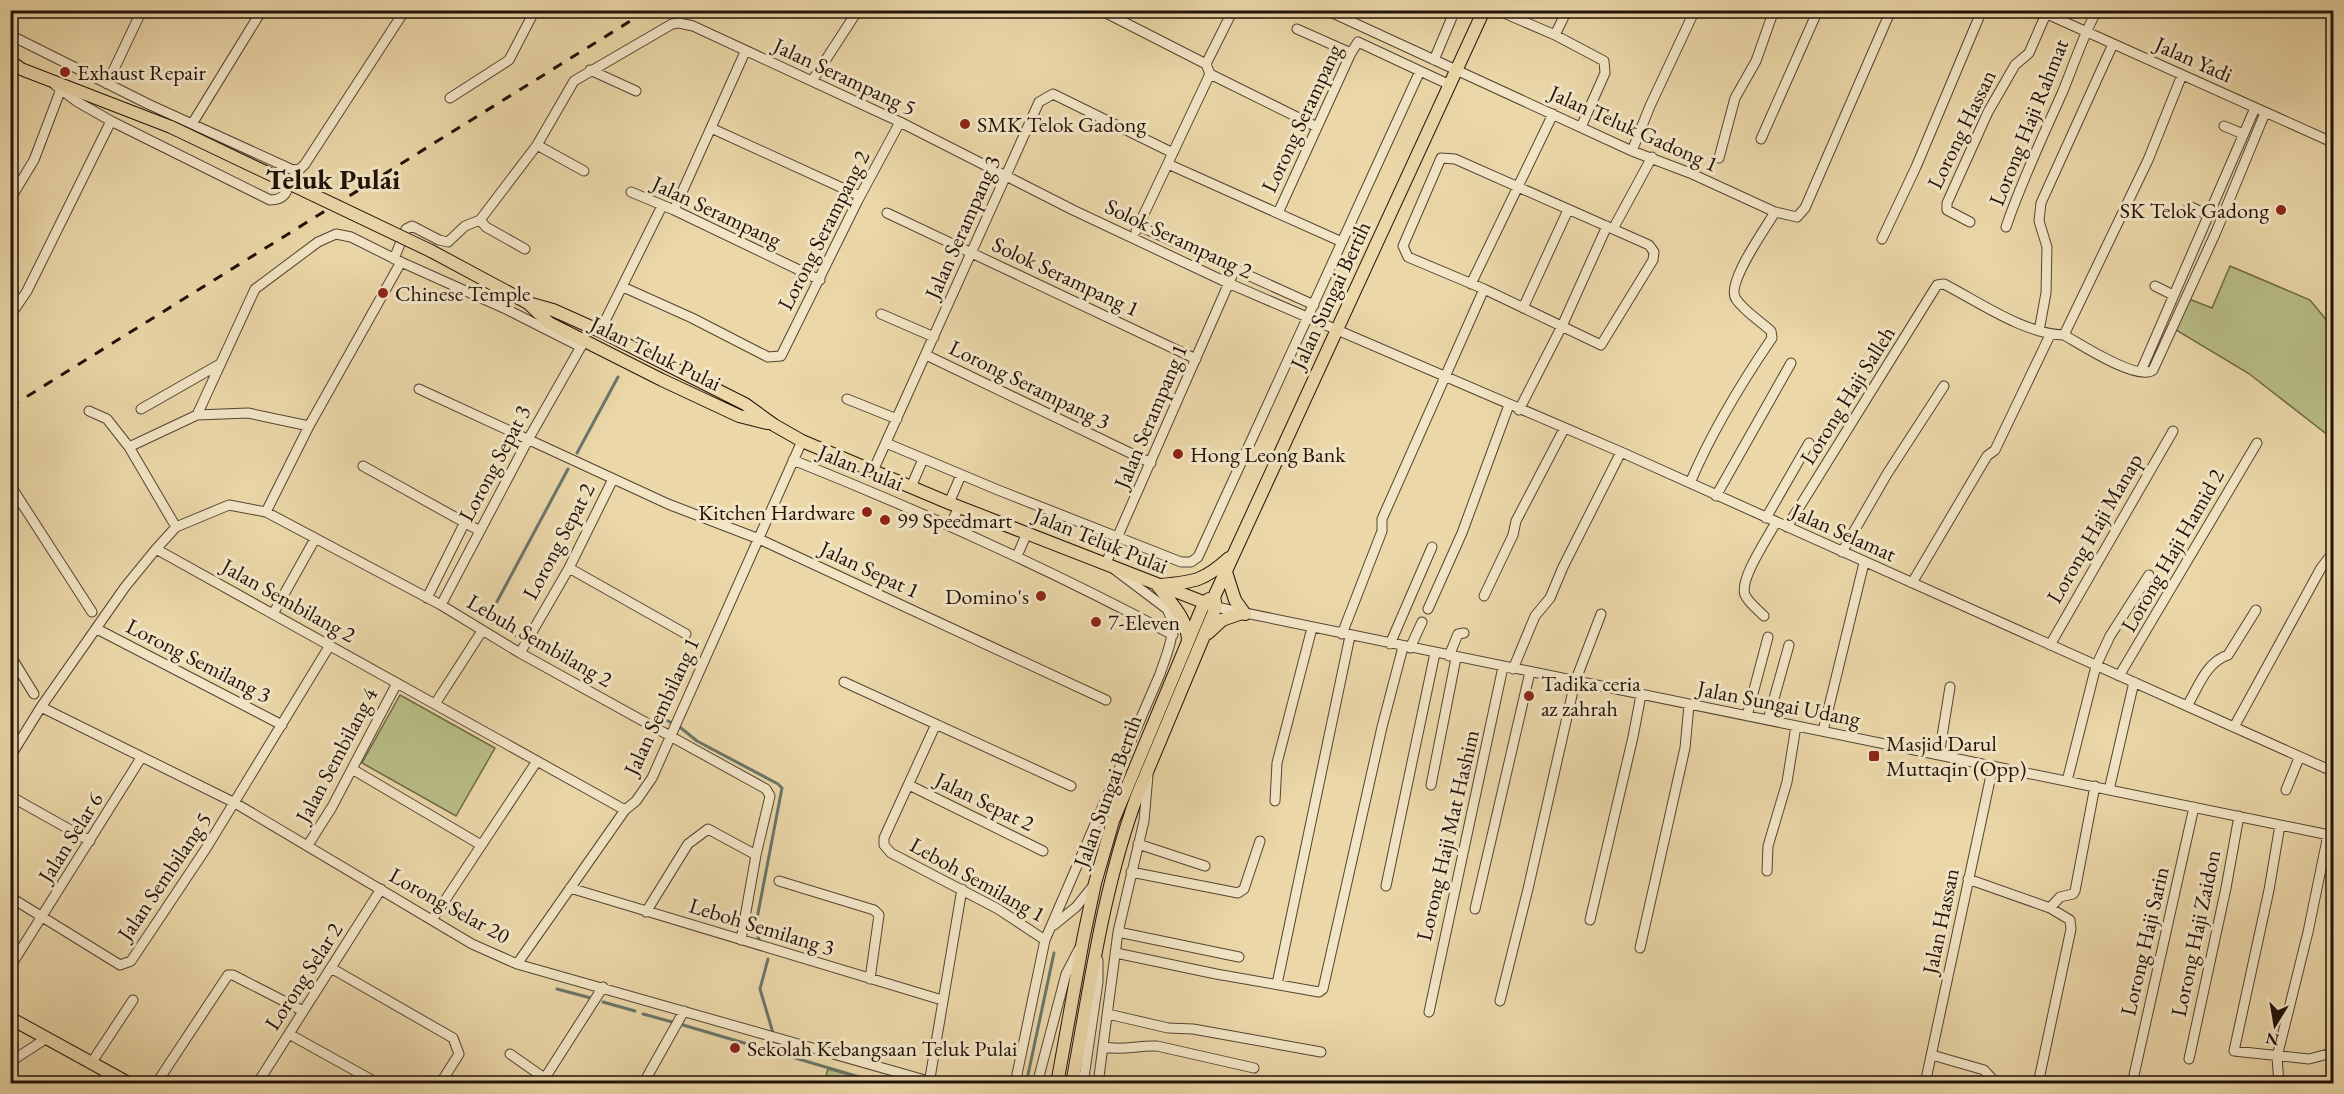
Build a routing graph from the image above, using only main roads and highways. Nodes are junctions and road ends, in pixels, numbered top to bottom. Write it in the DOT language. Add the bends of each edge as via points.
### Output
graph roads {
  1 [pos="1484,10"];
  2 [pos="14,66"];
  3 [pos="528,303"];
  4 [pos="630,346"];
  5 [pos="691,394"];
  6 [pos="774,425"];
  7 [pos="1234,554"];
  8 [pos="1226,572"];
  9 [pos="1157,585"];
  10 [pos="1211,602"];
  11 [pos="1188,640"];
  12 [pos="1201,644"];
  13 [pos="10,1018"];
  14 [pos="130,1083"];
  15 [pos="1057,1083"];
  16 [pos="1072,1083"];
  1 -- 7 [label="main road, Jalan Sungai Bertih"];
  2 -- 3 [label="main road, Jalan Teluk Pulai, bridge" via="171,127 431,251"];
  3 -- 4 [label="main road, Jalan Teluk Pulai" via="553,310"];
  3 -- 5 [label="main road, Jalan Teluk Pulai" via="549,323 582,344"];
  4 -- 5 [label="main road" via="688,380 695,389"];
  4 -- 6 [label="main road, Jalan Teluk Pulai" via="745,404"];
  5 -- 6 [label="main road, Jalan Teluk Pulai" via="739,416"];
  6 -- 9 [label="main road, Jalan Teluk Pulai" via="801,441 910,487"];
  7 -- 8 [label="main road, Jalan Sungai Bertih"];
  7 -- 9 [label="main road" via="1200,580"];
  8 -- 10 [label="main road, Jalan Sungai Bertih"];
  8 -- 12 [label="main road" via="1244,614 1222,620"];
  9 -- 10 [label="main road, Jalan Teluk Pulai"];
  9 -- 11 [label="main road" via="1183,618"];
  10 -- 11 [label="main road, Jalan Sungai Bertih"];
  10 -- 12 [label="main road, Jalan Sungai Bertih"];
  11 -- 15 [label="main road, Jalan Sungai Bertih" via="1113,821 1095,883"];
  12 -- 16 [label="main road, Jalan Sungai Bertih" via="1126,826"];
  13 -- 14 [label="main road"];
}
